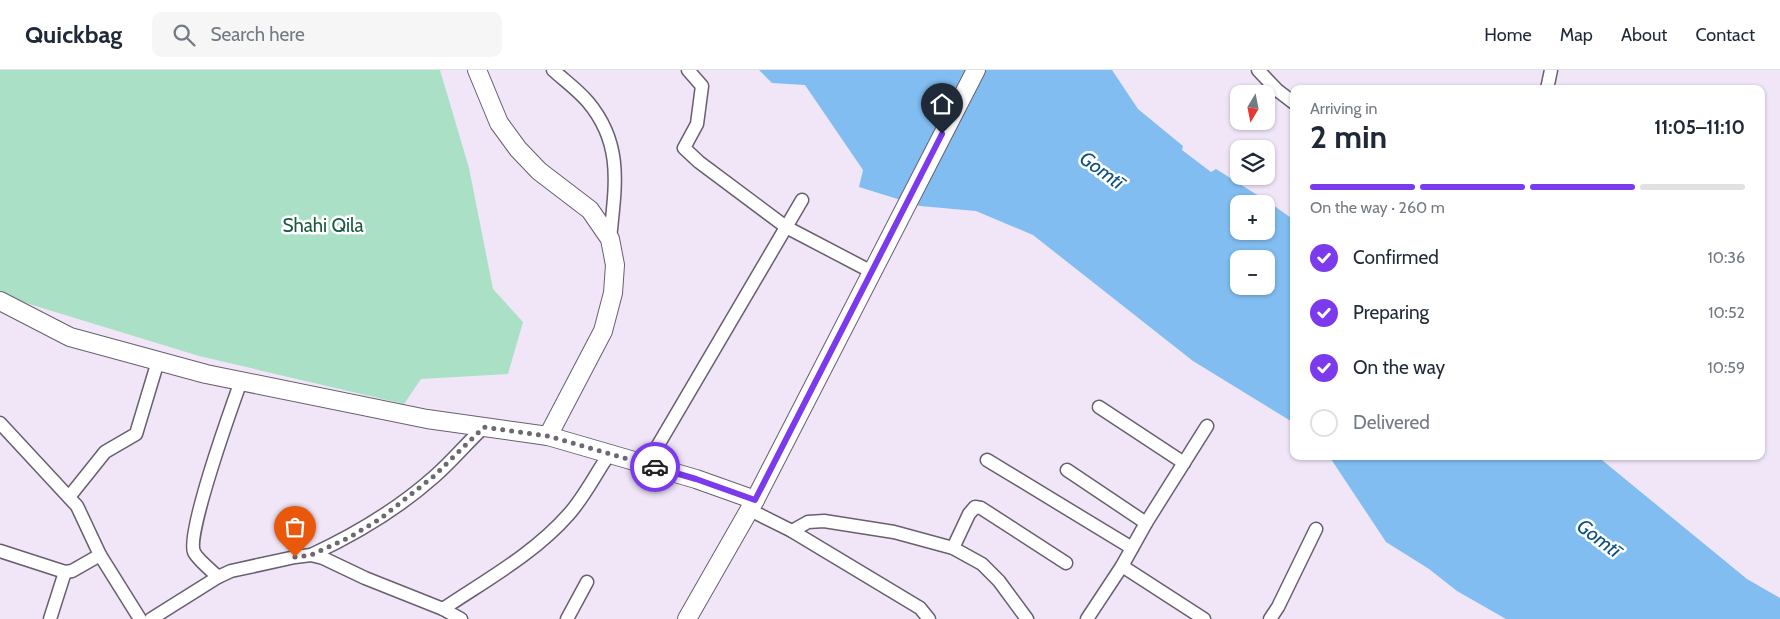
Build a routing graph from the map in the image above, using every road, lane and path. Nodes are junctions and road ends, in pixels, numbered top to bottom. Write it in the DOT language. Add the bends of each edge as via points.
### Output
graph roads {
  1 [pos="477,70"];
  2 [pos="553,70"];
  3 [pos="688,70"];
  4 [pos="976,70"];
  5 [pos="1258,70"];
  6 [pos="1551,70"];
  7 [pos="1549,85"];
  8 [pos="1290,100"];
  9 [pos="802,200"];
  10 [pos="786,226"];
  11 [pos="610,239"];
  12 [pos="872,272"];
  13 [pos="0,301"];
  14 [pos="158,362"];
  15 [pos="240,381"];
  16 [pos="1099,406"];
  17 [pos="0,423"];
  18 [pos="1207,426"];
  19 [pos="484,427"];
  20 [pos="548,436"];
  21 [pos="610,453"];
  22 [pos="987,460"];
  23 [pos="1184,463"];
  24 [pos="647,464"];
  25 [pos="1067,470"];
  26 [pos="69,497"];
  27 [pos="752,505"];
  28 [pos="1146,523"];
  29 [pos="1316,529"];
  30 [pos="792,531"];
  31 [pos="953,548"];
  32 [pos="1132,548"];
  33 [pos="0,551"];
  34 [pos="100,554"];
  35 [pos="311,555"];
  36 [pos="1066,563"];
  37 [pos="1122,566"];
  38 [pos="65,572"];
  39 [pos="218,577"];
  40 [pos="586,582"];
  41 [pos="443,609"];
  42 [pos="50,619"];
  43 [pos="140,619"];
  44 [pos="151,619"];
  45 [pos="461,619"];
  46 [pos="567,619"];
  47 [pos="687,619"];
  48 [pos="929,619"];
  49 [pos="1027,619"];
  50 [pos="1087,619"];
  51 [pos="1204,619"];
  52 [pos="1270,619"];
  1 -- 11 [label="street" via="499,123 518,149 539,171 590,210"];
  2 -- 11 [label="street" via="587,101 605,126 616,179"];
  3 -- 10 [label="street" via="702,86 697,124 684,148"];
  4 -- 12 [label="street"];
  5 -- 8 [label="street"];
  6 -- 7 [label="street"];
  9 -- 10 [label="street"];
  10 -- 12 [label="street"];
  10 -- 24 [label="street"];
  11 -- 20 [label="street" via="615,274 603,331"];
  12 -- 27 [label="street"];
  13 -- 14 [label="street" via="70,337"];
  14 -- 15 [label="street"];
  14 -- 26 [label="street" via="136,434 105,452"];
  15 -- 19 [label="street"];
  15 -- 39 [label="street" via="192,540 194,552"];
  16 -- 23 [label="street"];
  17 -- 26 [label="street"];
  18 -- 23 [label="street"];
  19 -- 20 [label="street"];
  19 -- 35 [label="street" via="434,476 380,519"];
  20 -- 21 [label="street"];
  21 -- 24 [label="street"];
  21 -- 41 [label="street" via="570,513 545,538"];
  22 -- 32 [label="street"];
  23 -- 28 [label="street"];
  24 -- 27 [label="street" via="696,479"];
  25 -- 28 [label="street"];
  26 -- 34 [label="street"];
  27 -- 30 [label="street"];
  27 -- 47 [label="street"];
  28 -- 32 [label="street"];
  29 -- 52 [label="street"];
  30 -- 31 [label="street" via="808,522 824,521 894,532"];
  30 -- 48 [label="street" via="920,608"];
  31 -- 36 [label="street" via="975,507"];
  31 -- 49 [label="street" via="982,564"];
  32 -- 37 [label="street"];
  33 -- 38 [label="street"];
  34 -- 38 [label="street"];
  34 -- 43 [label="street"];
  35 -- 39 [label="street" via="231,571"];
  35 -- 41 [label="street"];
  37 -- 50 [label="street"];
  37 -- 51 [label="street"];
  38 -- 42 [label="street"];
  39 -- 44 [label="street"];
  40 -- 46 [label="street"];
  41 -- 45 [label="street"];
}
